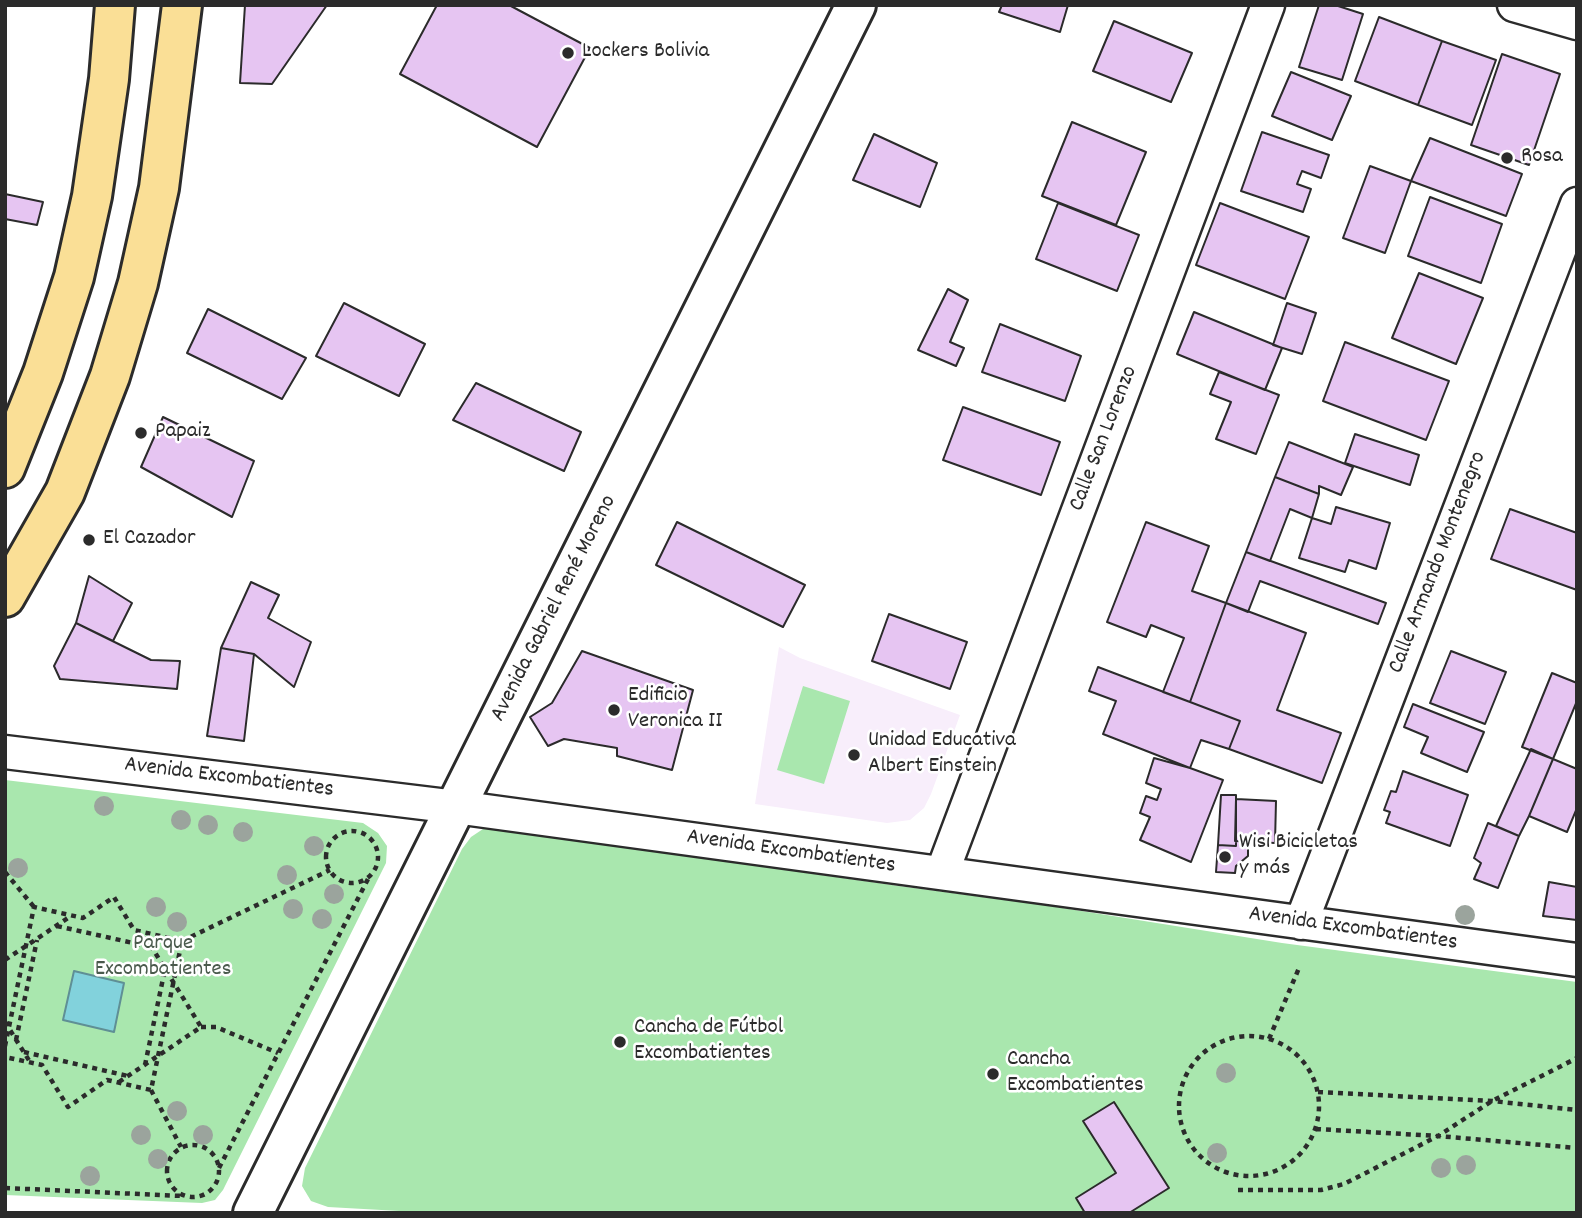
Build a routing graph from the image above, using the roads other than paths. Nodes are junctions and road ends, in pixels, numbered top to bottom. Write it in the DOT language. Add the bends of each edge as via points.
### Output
graph roads {
  1 [pos="115,5"];
  2 [pos="182,5"];
  3 [pos="856,5"];
  4 [pos="1268,5"];
  5 [pos="1514,5"];
  6 [pos="1577,23"];
  7 [pos="1577,204"];
  8 [pos="5,468"];
  9 [pos="5,597"];
  10 [pos="5,752"];
  11 [pos="456,807"];
  12 [pos="942,873"];
  13 [pos="1300,923"];
  14 [pos="1577,960"];
  15 [pos="253,1213"];
  1 -- 8 [label="highway" via="92,196 74,277"];
  2 -- 9 [label="highway" via="159,188 138,283 114,363 65,492"];
  3 -- 11 [label="street, Avenida Gabriel René Moreno"];
  4 -- 12 [label="street, Calle San Lorenzo"];
  5 -- 6 [label="street"];
  7 -- 13 [label="street, Calle Armando Montenegro"];
  10 -- 11 [label="street, Avenida Excombatientes"];
  11 -- 12 [label="street, Avenida Excombatientes"];
  11 -- 15 [label="street, Avenida Gabriel René Moreno"];
  12 -- 13 [label="street, Avenida Excombatientes"];
  13 -- 14 [label="street, Avenida Excombatientes"];
}
